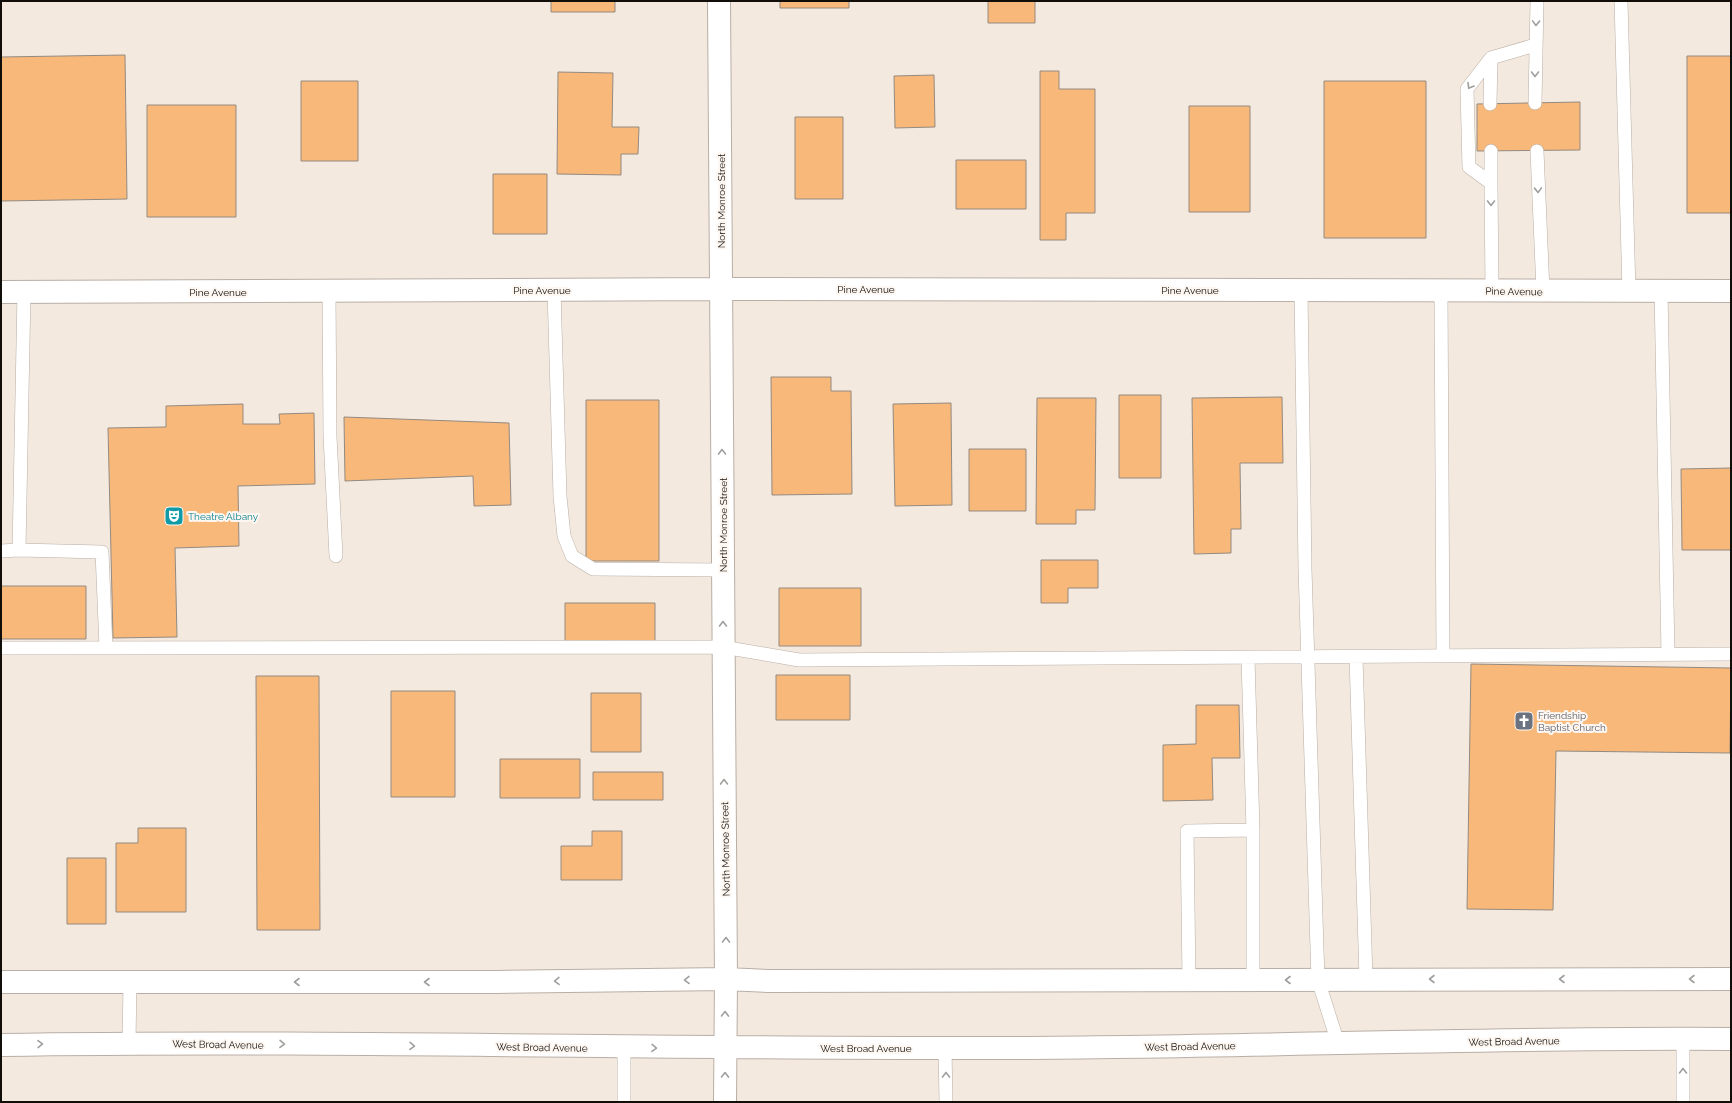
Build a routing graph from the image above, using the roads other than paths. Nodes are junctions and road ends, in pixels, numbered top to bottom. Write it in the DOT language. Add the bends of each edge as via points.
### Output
graph roads {
  1 [pos="719,1"];
  2 [pos="1537,1"];
  3 [pos="1621,1"];
  4 [pos="1535,45"];
  5 [pos="1491,58"];
  6 [pos="1535,103"];
  7 [pos="1490,104"];
  8 [pos="1491,151"];
  9 [pos="1537,151"];
  10 [pos="1491,183"];
  11 [pos="722,289"];
  12 [pos="554,290"];
  13 [pos="1492,290"];
  14 [pos="329,291"];
  15 [pos="1301,291"];
  16 [pos="1441,291"];
  17 [pos="1543,291"];
  18 [pos="1661,291"];
  19 [pos="1731,291"];
  20 [pos="1,292"];
  21 [pos="24,292"];
  22 [pos="1629,292"];
  23 [pos="19,550"];
  24 [pos="1,551"];
  25 [pos="336,556"];
  26 [pos="723,570"];
  27 [pos="723,647"];
  28 [pos="1,648"];
  29 [pos="106,648"];
  30 [pos="1668,654"];
  31 [pos="1731,654"];
  32 [pos="1443,656"];
  33 [pos="1308,657"];
  34 [pos="1356,657"];
  35 [pos="1248,658"];
  36 [pos="1253,830"];
  37 [pos="726,979"];
  38 [pos="1366,979"];
  39 [pos="1731,979"];
  40 [pos="1189,980"];
  41 [pos="1253,980"];
  42 [pos="1318,980"];
  43 [pos="1,982"];
  44 [pos="130,982"];
  45 [pos="1683,1039"];
  46 [pos="1731,1039"];
  47 [pos="129,1043"];
  48 [pos="1338,1043"];
  49 [pos="1,1044"];
  50 [pos="624,1048"];
  51 [pos="725,1048"];
  52 [pos="946,1048"];
  53 [pos="624,1102"];
  54 [pos="725,1102"];
  55 [pos="946,1102"];
  56 [pos="1683,1102"];
  1 -- 11 [label="main road, North Monroe Street"];
  2 -- 4 [label="lane, one-way"];
  3 -- 22 [label="lane"];
  4 -- 5 [label="lane"];
  4 -- 6 [label="lane, one-way"];
  5 -- 7 [label="lane"];
  5 -- 10 [label="lane, one-way" via="1467,89 1469,167"];
  8 -- 10 [label="lane"];
  9 -- 17 [label="lane, one-way"];
  10 -- 13 [label="lane, one-way"];
  11 -- 12 [label="main road, Pine Avenue"];
  11 -- 15 [label="main road, Pine Avenue"];
  26 -- 11 [label="main road, North Monroe Street, one-way"];
  12 -- 14 [label="main road, Pine Avenue"];
  12 -- 26 [label="lane" via="560,496 564,536 572,556 593,569"];
  13 -- 16 [label="main road, Pine Avenue"];
  13 -- 17 [label="main road, Pine Avenue"];
  14 -- 21 [label="main road, Pine Avenue"];
  14 -- 25 [label="lane" via="330,436"];
  15 -- 16 [label="main road, Pine Avenue"];
  15 -- 33 [label="lane"];
  16 -- 32 [label="lane"];
  17 -- 22 [label="main road, Pine Avenue"];
  18 -- 19 [label="main road, Pine Avenue"];
  18 -- 22 [label="main road, Pine Avenue"];
  18 -- 30 [label="lane"];
  20 -- 21 [label="main road, Pine Avenue"];
  21 -- 23 [label="lane"];
  23 -- 24 [label="lane"];
  23 -- 29 [label="lane" via="102,552"];
  27 -- 26 [label="main road, North Monroe Street, one-way"];
  27 -- 29 [label="lane"];
  27 -- 35 [label="lane" via="799,660"];
  37 -- 27 [label="main road, North Monroe Street, one-way"];
  28 -- 29 [label="lane"];
  30 -- 31 [label="lane"];
  30 -- 32 [label="lane"];
  32 -- 34 [label="lane"];
  33 -- 34 [label="lane"];
  33 -- 35 [label="lane"];
  33 -- 42 [label="lane"];
  34 -- 38 [label="lane"];
  35 -- 36 [label="lane"];
  36 -- 40 [label="lane" via="1186,831"];
  36 -- 41 [label="lane"];
  37 -- 40 [label="main road"];
  37 -- 44 [label="main road, one-way"];
  51 -- 37 [label="main road, North Monroe Street, one-way"];
  39 -- 38 [label="main road, one-way"];
  38 -- 42 [label="main road"];
  40 -- 41 [label="main road"];
  42 -- 41 [label="main road, one-way"];
  42 -- 48 [label="lane"];
  43 -- 44 [label="main road"];
  44 -- 47 [label="lane"];
  45 -- 46 [label="main road, West Broad Avenue"];
  45 -- 48 [label="main road, West Broad Avenue"];
  56 -- 45 [label="lane, one-way"];
  49 -- 47 [label="main road, West Broad Avenue, one-way"];
  47 -- 50 [label="main road, West Broad Avenue, one-way"];
  48 -- 52 [label="main road, West Broad Avenue"];
  50 -- 51 [label="main road, West Broad Avenue, one-way"];
  50 -- 53 [label="lane"];
  51 -- 52 [label="main road, West Broad Avenue"];
  54 -- 51 [label="main road, North Monroe Street, one-way"];
  55 -- 52 [label="lane, one-way"];
}
